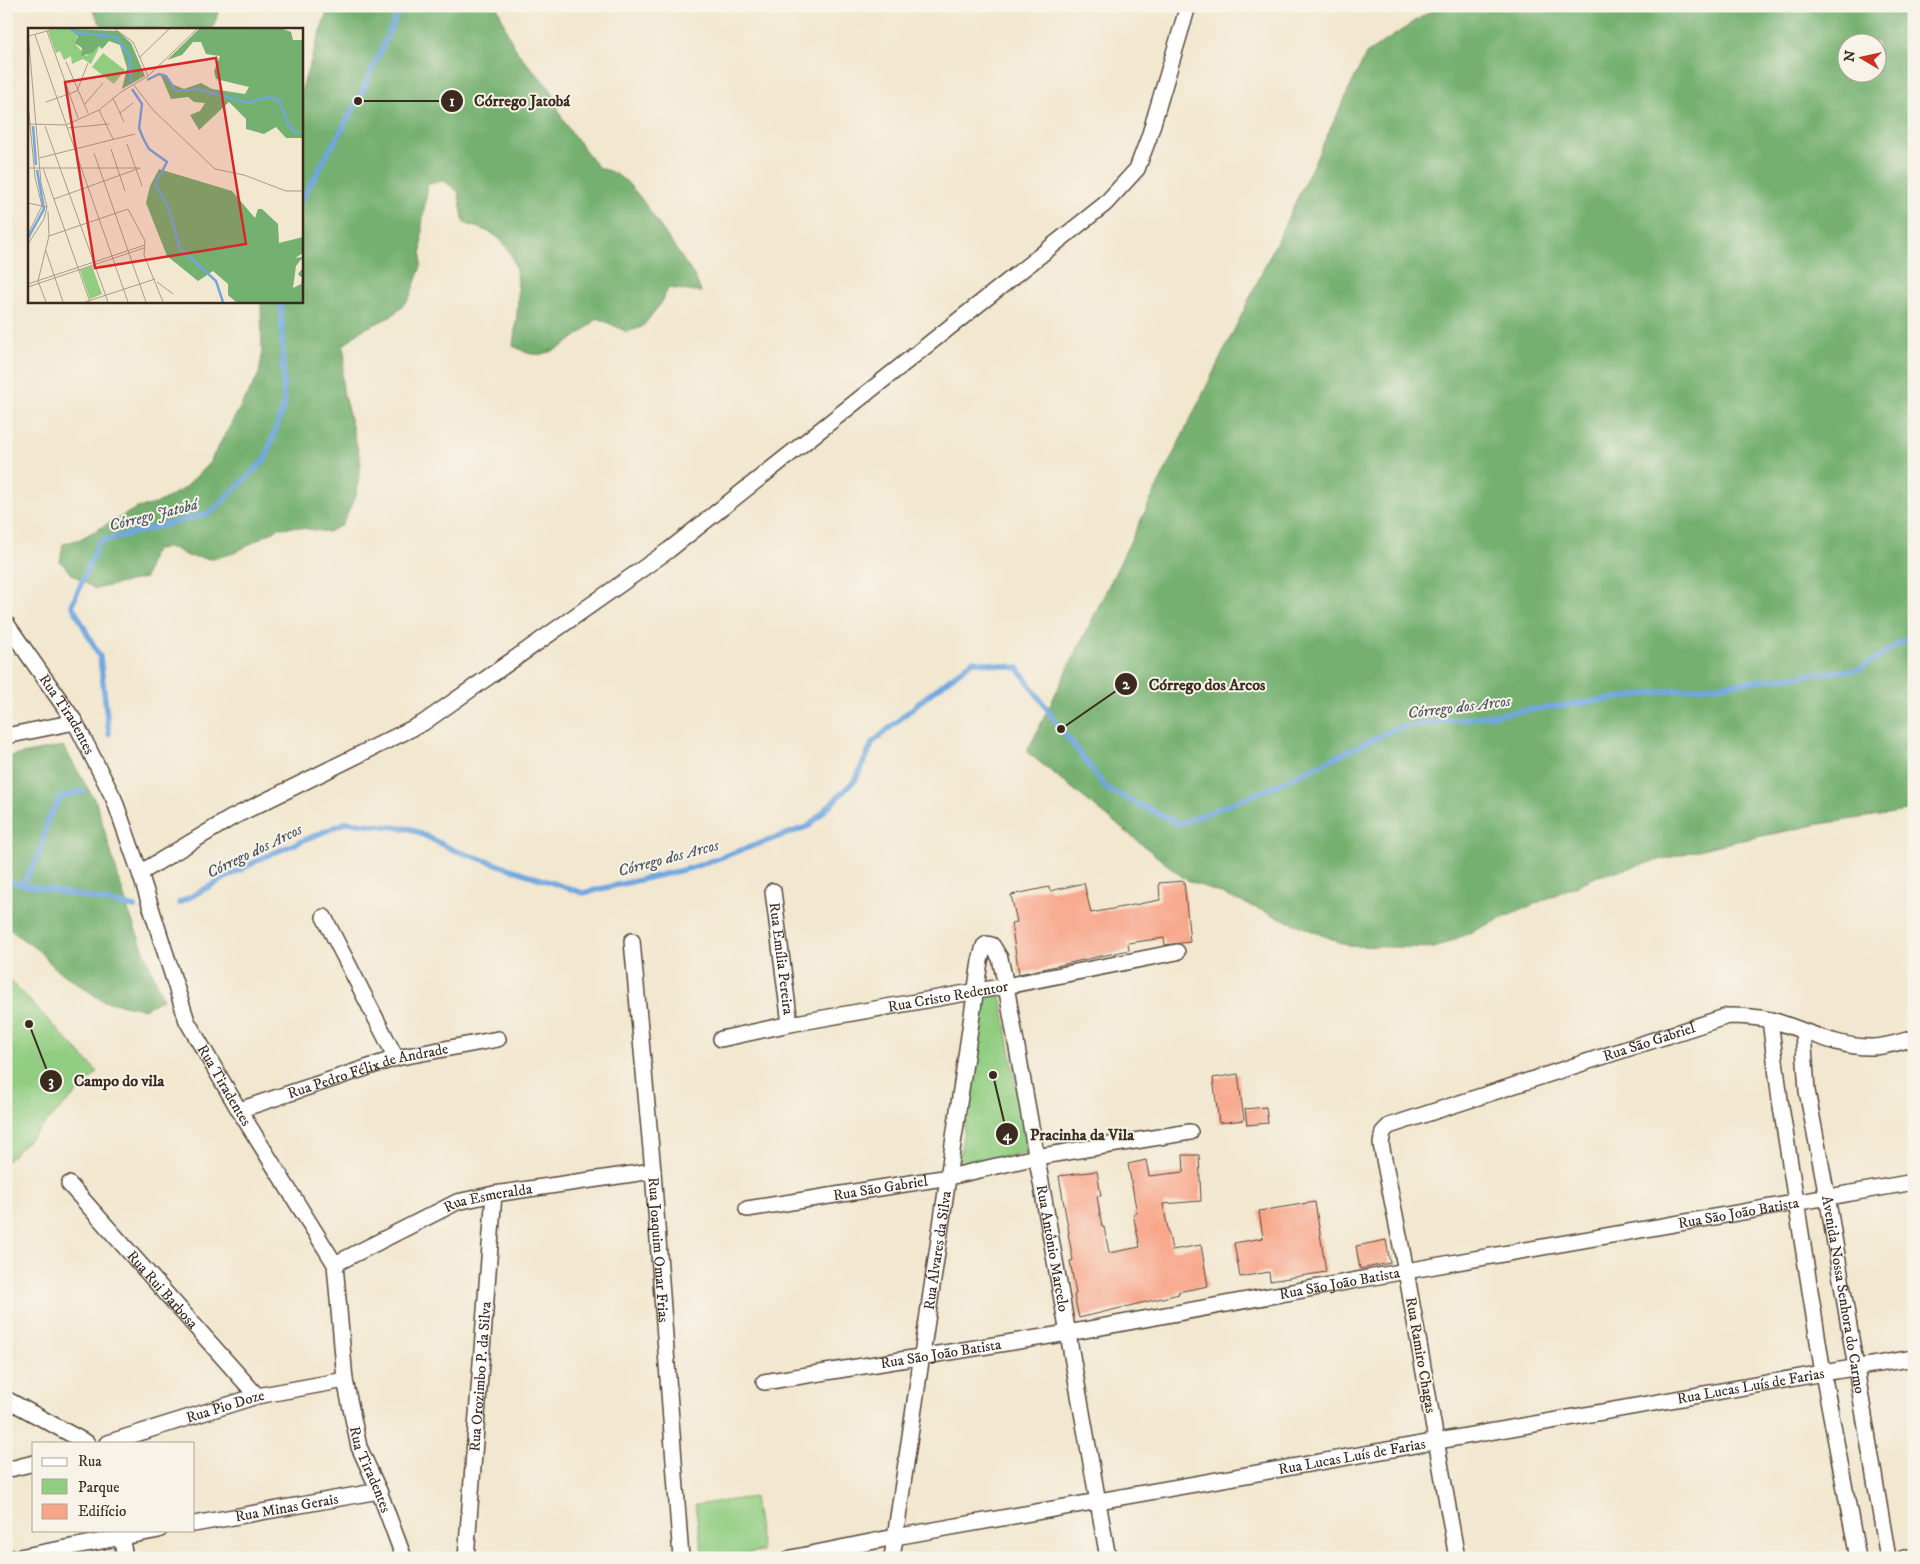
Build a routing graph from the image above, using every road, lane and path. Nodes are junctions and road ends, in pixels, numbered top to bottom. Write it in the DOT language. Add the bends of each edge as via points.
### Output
graph roads {
  1 [pos="1188,6"];
  2 [pos="6,623"];
  3 [pos="75,722"];
  4 [pos="6,736"];
  5 [pos="140,873"];
  6 [pos="773,891"];
  7 [pos="324,917"];
  8 [pos="632,942"];
  9 [pos="988,944"];
  10 [pos="1177,952"];
  11 [pos="1006,986"];
  12 [pos="976,991"];
  13 [pos="1770,1020"];
  14 [pos="790,1024"];
  15 [pos="1803,1032"];
  16 [pos="1914,1038"];
  17 [pos="498,1039"];
  18 [pos="721,1039"];
  19 [pos="396,1058"];
  20 [pos="240,1110"];
  21 [pos="1389,1126"];
  22 [pos="1190,1132"];
  23 [pos="1036,1158"];
  24 [pos="653,1171"];
  25 [pos="949,1177"];
  26 [pos="1914,1182"];
  27 [pos="69,1184"];
  28 [pos="494,1194"];
  29 [pos="1827,1196"];
  30 [pos="1798,1202"];
  31 [pos="746,1209"];
  32 [pos="335,1264"];
  33 [pos="1406,1271"];
  34 [pos="1068,1333"];
  35 [pos="922,1356"];
  36 [pos="1914,1358"];
  37 [pos="1856,1368"];
  38 [pos="1823,1372"];
  39 [pos="345,1380"];
  40 [pos="764,1382"];
  41 [pos="258,1396"];
  42 [pos="6,1400"];
  43 [pos="85,1442"];
  44 [pos="110,1442"];
  45 [pos="1436,1442"];
  46 [pos="32,1464"];
  47 [pos="6,1470"];
  48 [pos="379,1491"];
  49 [pos="1097,1501"];
  50 [pos="195,1524"];
  51 [pos="140,1532"];
  52 [pos="121,1534"];
  53 [pos="895,1538"];
  54 [pos="1914,1556"];
  55 [pos="14,1558"];
  56 [pos="125,1558"];
  57 [pos="404,1558"];
  58 [pos="466,1558"];
  59 [pos="681,1558"];
  60 [pos="791,1558"];
  61 [pos="892,1558"];
  62 [pos="1108,1558"];
  63 [pos="1457,1558"];
  64 [pos="1858,1558"];
  65 [pos="1888,1558"];
  66 [pos="1904,1558"];
  1 -- 5 [label="street" via="1137,169 1105,204 669,550 423,723 231,818"];
  2 -- 3 [label="street, Rua Tiradentes"];
  3 -- 4 [label="street"];
  3 -- 5 [label="street, Rua Tiradentes" via="114,799"];
  5 -- 20 [label="street, Rua Tiradentes" via="187,1021"];
  6 -- 14 [label="street, Rua Emília Pereira"];
  7 -- 19 [label="street"];
  8 -- 24 [label="street, Rua Joaquim Omar Frias"];
  9 -- 11 [label="street, Rua Antônio Marcelo" via="1000,958"];
  9 -- 12 [label="street, Rua Álvares da Silva" via="982,950"];
  10 -- 11 [label="street, Rua Cristo Redentor"];
  11 -- 12 [label="street, Rua Cristo Redentor"];
  11 -- 23 [label="street, Rua Antônio Marcelo"];
  12 -- 14 [label="street, Rua Cristo Redentor"];
  12 -- 25 [label="street, Rua Álvares da Silva"];
  13 -- 15 [label="street, Rua São Gabriel"];
  13 -- 21 [label="street, Rua São Gabriel" via="1728,1016"];
  13 -- 30 [label="street, Avenida Nossa Senhora do Carmo"];
  14 -- 18 [label="street, Rua Cristo Redentor"];
  15 -- 16 [label="street, Rua São Gabriel" via="1850,1045 1873,1047"];
  15 -- 29 [label="street, Avenida Nossa Senhora do Carmo" via="1807,1091"];
  17 -- 19 [label="street, Rua Pedro Félix de Andrade"];
  19 -- 20 [label="street, Rua Pedro Félix de Andrade"];
  20 -- 32 [label="street, Rua Tiradentes"];
  21 -- 33 [label="street, Rua Ramiro Chagas" via="1382,1144"];
  22 -- 23 [label="street, Rua São Gabriel"];
  23 -- 25 [label="street, Rua São Gabriel"];
  23 -- 34 [label="street, Rua Antônio Marcelo"];
  24 -- 28 [label="street, Rua Esmeralda"];
  24 -- 59 [label="street, Rua Joaquim Omar Frias"];
  25 -- 31 [label="street, Rua São Gabriel"];
  25 -- 35 [label="street, Rua Álvares da Silva"];
  26 -- 29 [label="street, Rua São João Batista"];
  27 -- 41 [label="street, Rua Rui Barbosa"];
  28 -- 32 [label="street, Rua Esmeralda" via="457,1202"];
  28 -- 58 [label="street, Rua Orozimbo P. da Silva"];
  29 -- 30 [label="street, Rua São João Batista"];
  29 -- 37 [label="street, Avenida Nossa Senhora do Carmo"];
  30 -- 33 [label="street, Rua São João Batista"];
  30 -- 38 [label="street, Avenida Nossa Senhora do Carmo"];
  32 -- 39 [label="street, Rua Tiradentes"];
  33 -- 34 [label="street, Rua São João Batista"];
  33 -- 45 [label="street, Rua Ramiro Chagas"];
  34 -- 35 [label="street, Rua São João Batista"];
  34 -- 49 [label="street, Rua Antônio Marcelo"];
  35 -- 40 [label="street, Rua São João Batista"];
  35 -- 53 [label="street, Rua Álvares da Silva"];
  36 -- 37 [label="street, Rua Lucas Luís de Farias"];
  37 -- 38 [label="street, Rua Lucas Luís de Farias"];
  37 -- 65 [label="street, Avenida Nossa Senhora do Carmo"];
  38 -- 45 [label="street, Rua Lucas Luís de Farias"];
  38 -- 64 [label="street, Avenida Nossa Senhora do Carmo"];
  39 -- 41 [label="street, Rua Pio Doze"];
  39 -- 48 [label="street, Rua Tiradentes" via="359,1447"];
  41 -- 44 [label="street, Rua Pio Doze"];
  42 -- 43 [label="street"];
  45 -- 49 [label="street, Rua Lucas Luís de Farias"];
  45 -- 63 [label="street, Rua Ramiro Chagas"];
  46 -- 47 [label="street"];
  48 -- 50 [label="street, Rua Minas Gerais"];
  48 -- 57 [label="street, Rua Tiradentes"];
  49 -- 53 [label="street, Rua Lucas Luís de Farias"];
  49 -- 62 [label="street, Rua Antônio Marcelo"];
  51 -- 52 [label="street"];
  52 -- 55 [label="street"];
  52 -- 56 [label="street"];
  53 -- 60 [label="street, Rua Lucas Luís de Farias"];
  53 -- 61 [label="street, Rua Álvares da Silva"];
  54 -- 66 [label="street"];
}
